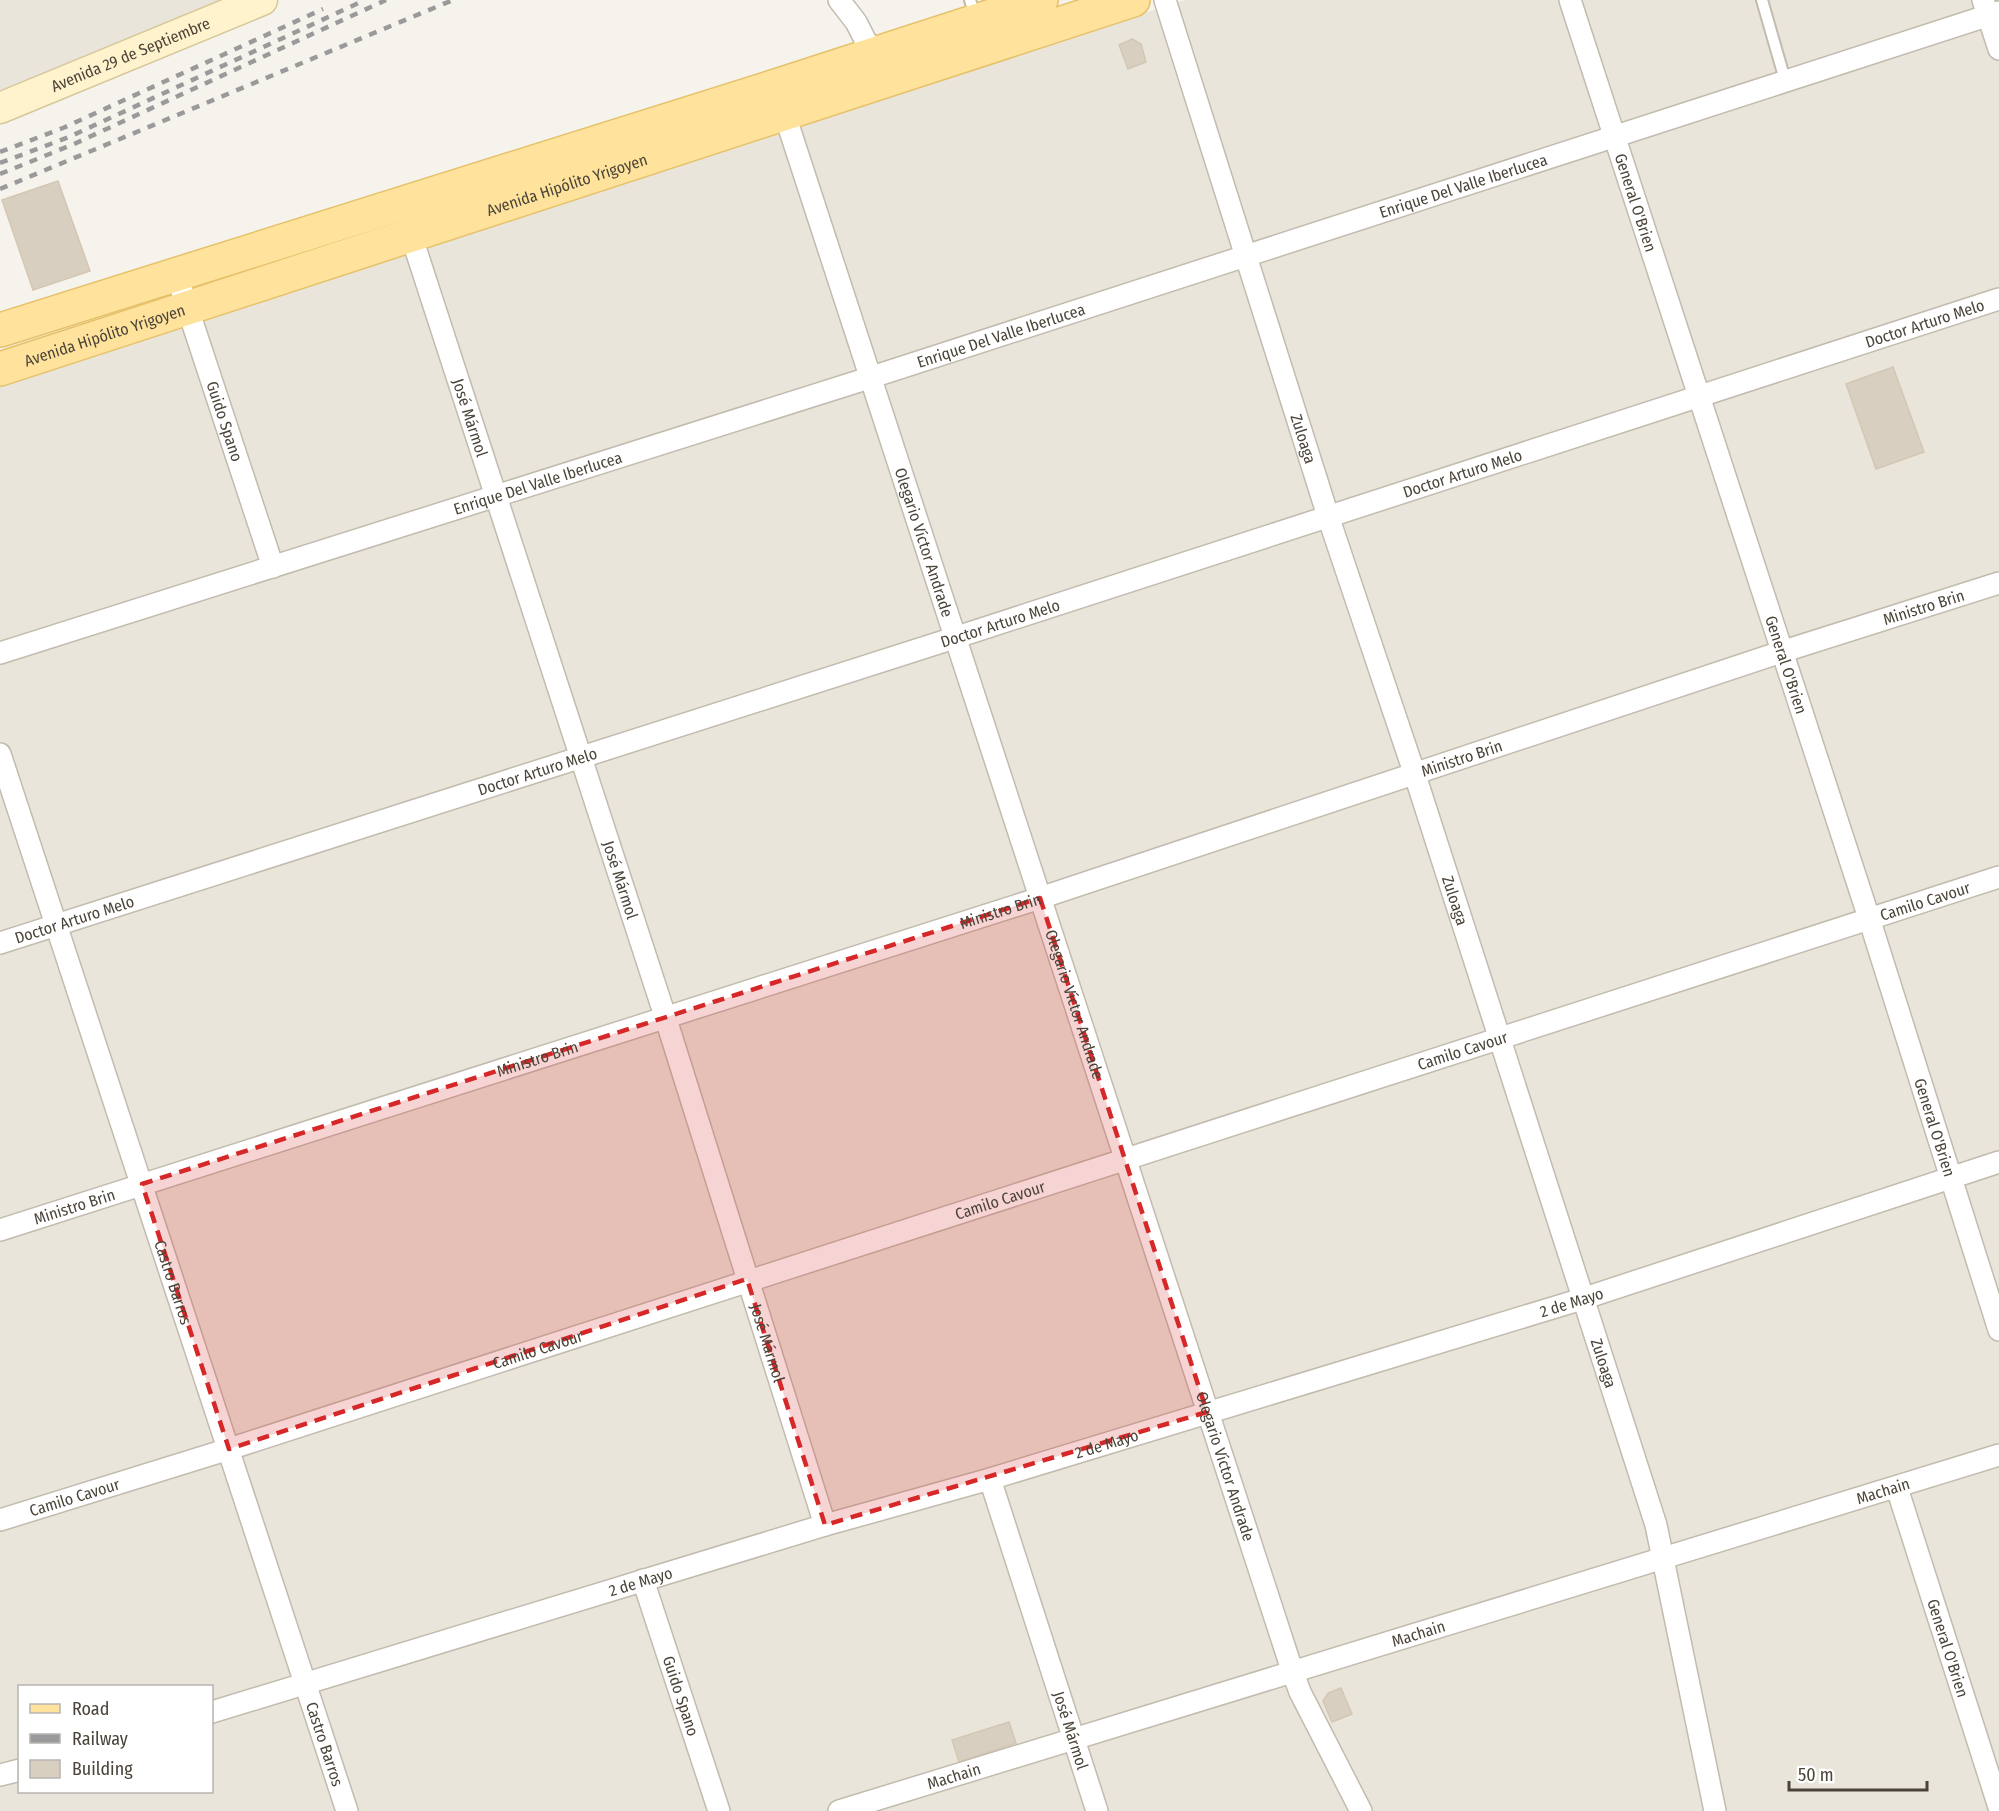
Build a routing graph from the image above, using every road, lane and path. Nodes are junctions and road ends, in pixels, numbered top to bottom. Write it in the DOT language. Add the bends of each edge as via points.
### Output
graph roads {
  1 [pos="261,0"];
  2 [pos="839,0"];
  3 [pos="1041,0"];
  4 [pos="1133,0"];
  5 [pos="1165,0"];
  6 [pos="1570,0"];
  7 [pos="1762,0"];
  8 [pos="1990,9"];
  9 [pos="973,10"];
  10 [pos="1999,49"];
  11 [pos="873,55"];
  12 [pos="1785,80"];
  13 [pos="780,100"];
  14 [pos="0,108"];
  15 [pos="1615,135"];
  16 [pos="411,235"];
  17 [pos="1247,255"];
  18 [pos="177,276"];
  19 [pos="1999,299"];
  20 [pos="188,309"];
  21 [pos="0,330"];
  22 [pos="0,369"];
  23 [pos="872,377"];
  24 [pos="1698,397"];
  25 [pos="495,498"];
  26 [pos="1328,516"];
  27 [pos="273,567"];
  28 [pos="1999,584"];
  29 [pos="954,638"];
  30 [pos="1781,652"];
  31 [pos="0,653"];
  32 [pos="0,754"];
  33 [pos="579,757"];
  34 [pos="1415,775"];
  35 [pos="1999,877"];
  36 [pos="1040,898"];
  37 [pos="1869,918"];
  38 [pos="55,925"];
  39 [pos="0,943"];
  40 [pos="665,1016"];
  41 [pos="1499,1037"];
  42 [pos="1123,1158"];
  43 [pos="1999,1162"];
  44 [pos="1950,1176"];
  45 [pos="142,1184"];
  46 [pos="0,1230"];
  47 [pos="747,1279"];
  48 [pos="1582,1299"];
  49 [pos="1999,1330"];
  50 [pos="1207,1412"];
  51 [pos="229,1449"];
  52 [pos="1999,1455"];
  53 [pos="990,1479"];
  54 [pos="1897,1488"];
  55 [pos="0,1520"];
  56 [pos="825,1525"];
  57 [pos="1664,1557"];
  58 [pos="643,1580"];
  59 [pos="1293,1673"];
  60 [pos="307,1683"];
  61 [pos="213,1712"];
  62 [pos="1074,1740"];
  63 [pos="18,1770"];
  64 [pos="0,1775"];
  65 [pos="1999,1807"];
  66 [pos="347,1811"];
  67 [pos="719,1811"];
  68 [pos="839,1811"];
  69 [pos="1097,1811"];
  70 [pos="1361,1811"];
  71 [pos="1715,1811"];
  1 -- 14 [label="street, Avenida 29 de Septiembre"];
  2 -- 11 [label="street"];
  3 -- 9 [label="main road, Avenida Hipólito Yrigoyen"];
  4 -- 13 [label="main road, Avenida Hipólito Yrigoyen"];
  5 -- 17 [label="street, Zuloaga"];
  6 -- 15 [label="street, General O'Brien"];
  7 -- 12 [label="lane"];
  8 -- 10 [label="street"];
  8 -- 12 [label="street, Enrique Del Valle Iberlucea"];
  9 -- 11 [label="main road, Avenida Hipólito Yrigoyen"];
  11 -- 13 [label="main road, Avenida Hipólito Yrigoyen"];
  12 -- 15 [label="street, Enrique Del Valle Iberlucea"];
  13 -- 16 [label="main road, Avenida Hipólito Yrigoyen"];
  13 -- 18 [label="main road, Avenida Hipólito Yrigoyen"];
  13 -- 23 [label="street, Olegario Víctor Andrade"];
  15 -- 17 [label="street, Enrique Del Valle Iberlucea"];
  15 -- 24 [label="street, General O'Brien"];
  16 -- 20 [label="main road, Avenida Hipólito Yrigoyen"];
  16 -- 25 [label="street, José Mármol"];
  17 -- 23 [label="street, Enrique Del Valle Iberlucea"];
  17 -- 26 [label="street, Zuloaga"];
  18 -- 20 [label="street, Guido Spano"];
  18 -- 21 [label="main road, Avenida Hipólito Yrigoyen"];
  19 -- 24 [label="street, Doctor Arturo Melo"];
  20 -- 22 [label="main road, Avenida Hipólito Yrigoyen"];
  20 -- 27 [label="street, Guido Spano"];
  23 -- 25 [label="street, Enrique Del Valle Iberlucea"];
  23 -- 29 [label="street, Olegario Víctor Andrade"];
  24 -- 26 [label="street, Doctor Arturo Melo"];
  24 -- 30 [label="street, General O'Brien"];
  25 -- 27 [label="street, Enrique Del Valle Iberlucea"];
  25 -- 33 [label="street, José Mármol"];
  26 -- 29 [label="street, Doctor Arturo Melo"];
  26 -- 34 [label="street, Zuloaga"];
  27 -- 31 [label="street, Enrique Del Valle Iberlucea"];
  28 -- 30 [label="street, Ministro Brin"];
  29 -- 33 [label="street, Doctor Arturo Melo"];
  29 -- 36 [label="street, Olegario Víctor Andrade"];
  30 -- 34 [label="street, Ministro Brin"];
  30 -- 37 [label="street, General O'Brien"];
  32 -- 38 [label="street, Castro Barros"];
  33 -- 38 [label="street, Doctor Arturo Melo"];
  33 -- 40 [label="street, José Mármol"];
  34 -- 36 [label="street, Ministro Brin"];
  34 -- 41 [label="street, Zuloaga"];
  35 -- 37 [label="street, Camilo Cavour"];
  36 -- 40 [label="street, Ministro Brin"];
  36 -- 42 [label="street, Olegario Víctor Andrade"];
  37 -- 41 [label="street, Camilo Cavour"];
  37 -- 44 [label="street, General O'Brien"];
  38 -- 39 [label="street, Doctor Arturo Melo"];
  38 -- 45 [label="street, Castro Barros"];
  40 -- 45 [label="street, Ministro Brin"];
  40 -- 47 [label="street, José Mármol"];
  41 -- 42 [label="street, Camilo Cavour"];
  41 -- 48 [label="street, Zuloaga"];
  42 -- 47 [label="street, Camilo Cavour"];
  42 -- 50 [label="street, Olegario Víctor Andrade"];
  43 -- 44 [label="street, 2 de Mayo"];
  44 -- 48 [label="street, 2 de Mayo"];
  44 -- 49 [label="street, General O'Brien"];
  45 -- 46 [label="street, Ministro Brin"];
  45 -- 51 [label="street, Castro Barros"];
  47 -- 51 [label="street, Camilo Cavour"];
  47 -- 56 [label="street, José Mármol"];
  48 -- 50 [label="street, 2 de Mayo"];
  48 -- 57 [label="street, Zuloaga"];
  50 -- 53 [label="street, 2 de Mayo"];
  50 -- 59 [label="street, Olegario Víctor Andrade"];
  51 -- 55 [label="street, Camilo Cavour"];
  51 -- 60 [label="street, Castro Barros"];
  52 -- 54 [label="street, Machain"];
  53 -- 56 [label="street, 2 de Mayo"];
  53 -- 62 [label="street, José Mármol"];
  54 -- 57 [label="street, Machain"];
  54 -- 65 [label="street, General O'Brien"];
  56 -- 58 [label="street, 2 de Mayo"];
  57 -- 59 [label="street, Machain"];
  57 -- 71 [label="street, Zuloaga"];
  58 -- 60 [label="street, 2 de Mayo"];
  58 -- 67 [label="street, Guido Spano"];
  59 -- 62 [label="street, Machain"];
  59 -- 70 [label="street, Olegario Víctor Andrade"];
  60 -- 61 [label="street, 2 de Mayo"];
  60 -- 66 [label="street, Castro Barros"];
  62 -- 68 [label="street, Machain"];
  62 -- 69 [label="street, José Mármol"];
  63 -- 64 [label="street"];
}
